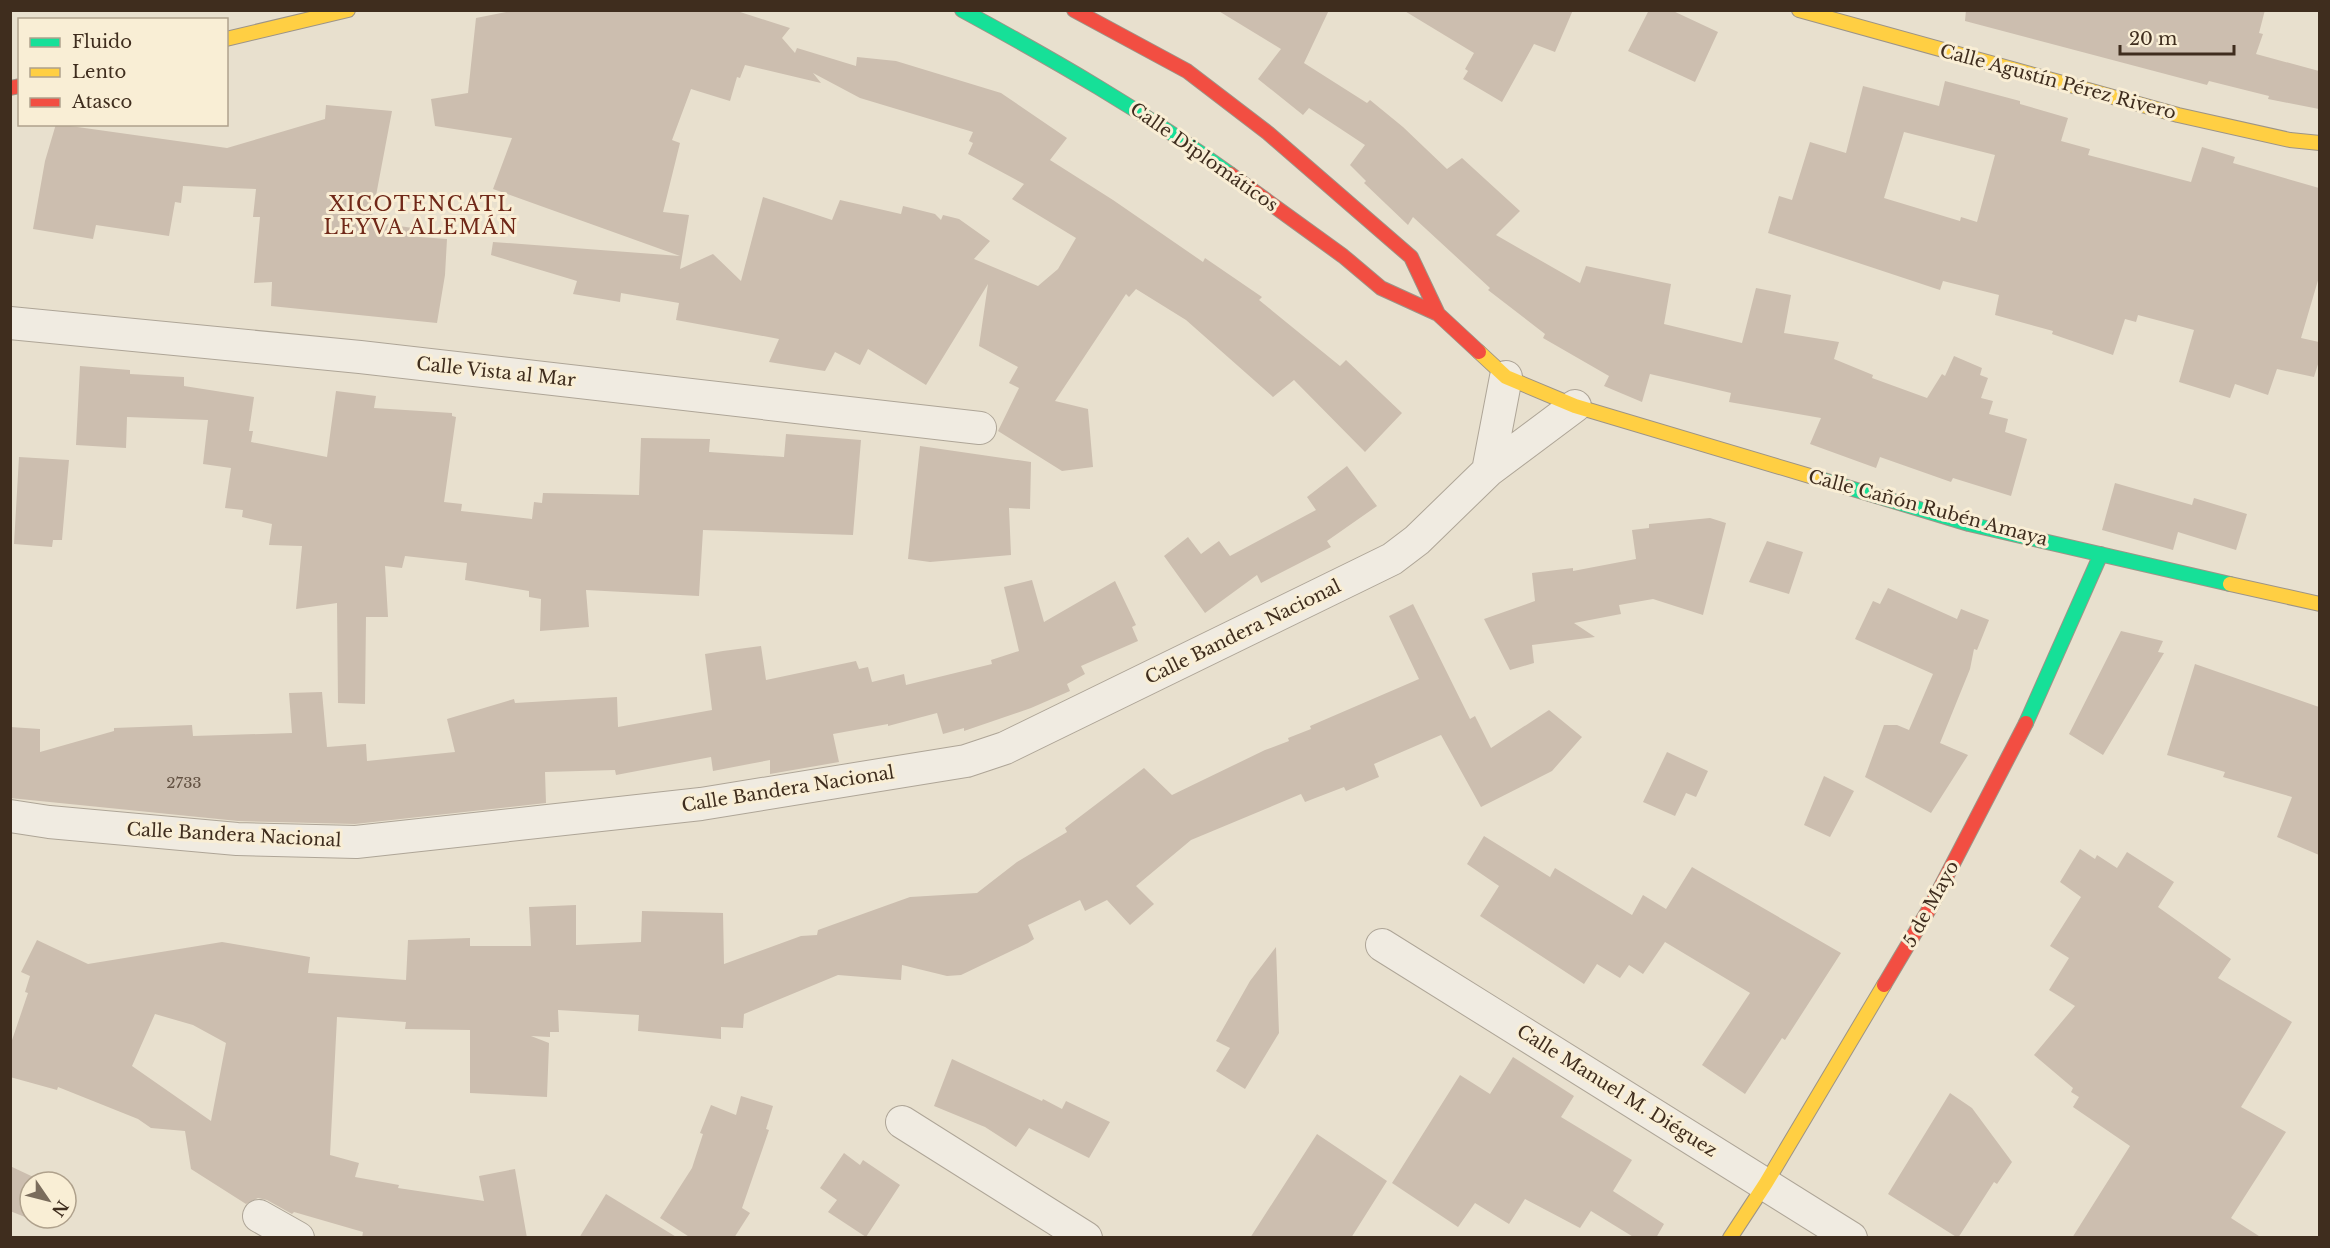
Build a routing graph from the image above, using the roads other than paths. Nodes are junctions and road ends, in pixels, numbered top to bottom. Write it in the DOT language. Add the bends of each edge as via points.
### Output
graph roads {
  1 [pos="348,10"];
  2 [pos="962,10"];
  3 [pos="1074,10"];
  4 [pos="1799,10"];
  5 [pos="228,39"];
  6 [pos="2319,143"];
  7 [pos="1438,314"];
  8 [pos="10,323"];
  9 [pos="1506,377"];
  10 [pos="1575,406"];
  11 [pos="980,428"];
  12 [pos="1488,471"];
  13 [pos="2101,554"];
  14 [pos="2319,604"];
  15 [pos="10,816"];
  16 [pos="1382,945"];
  17 [pos="902,1122"];
  18 [pos="1766,1183"];
  19 [pos="259,1216"];
  20 [pos="298,1238"];
  21 [pos="1086,1238"];
  22 [pos="1730,1238"];
  23 [pos="1851,1238"];
  1 -- 5 [label="main road"];
  2 -- 7 [label="main road, Calle Diplomáticos" via="1121,99 1193,147 1381,288"];
  3 -- 7 [label="main road, Calle Diplomáticos" via="1187,71 1268,133 1411,257"];
  4 -- 6 [label="main road, Calle Agustín Pérez Rivero" via="2178,115"];
  7 -- 9 [label="main road, Calle Diplomáticos"];
  8 -- 11 [label="street, Calle Vista al Mar" via="360,357"];
  9 -- 10 [label="main road, Calle Diplomáticos"];
  9 -- 12 [label="street"];
  10 -- 12 [label="street, Calle Bandera Nacional"];
  10 -- 13 [label="main road, Calle Cañón Rubén Amaya" via="1969,524"];
  12 -- 15 [label="street, Calle Bandera Nacional" via="1418,540 1392,559 1005,748 966,761 702,804 356,842 237,839"];
  13 -- 14 [label="main road, Calle Cañón Rubén Amaya"];
  13 -- 18 [label="main road, 5 de Mayo" via="2014,749 1931,906"];
  16 -- 18 [label="street, Calle Manuel M. Diéguez"];
  17 -- 21 [label="street"];
  18 -- 22 [label="main road, 5 de Mayo"];
  18 -- 23 [label="street, Calle Manuel M. Diéguez"];
  19 -- 20 [label="street"];
}
